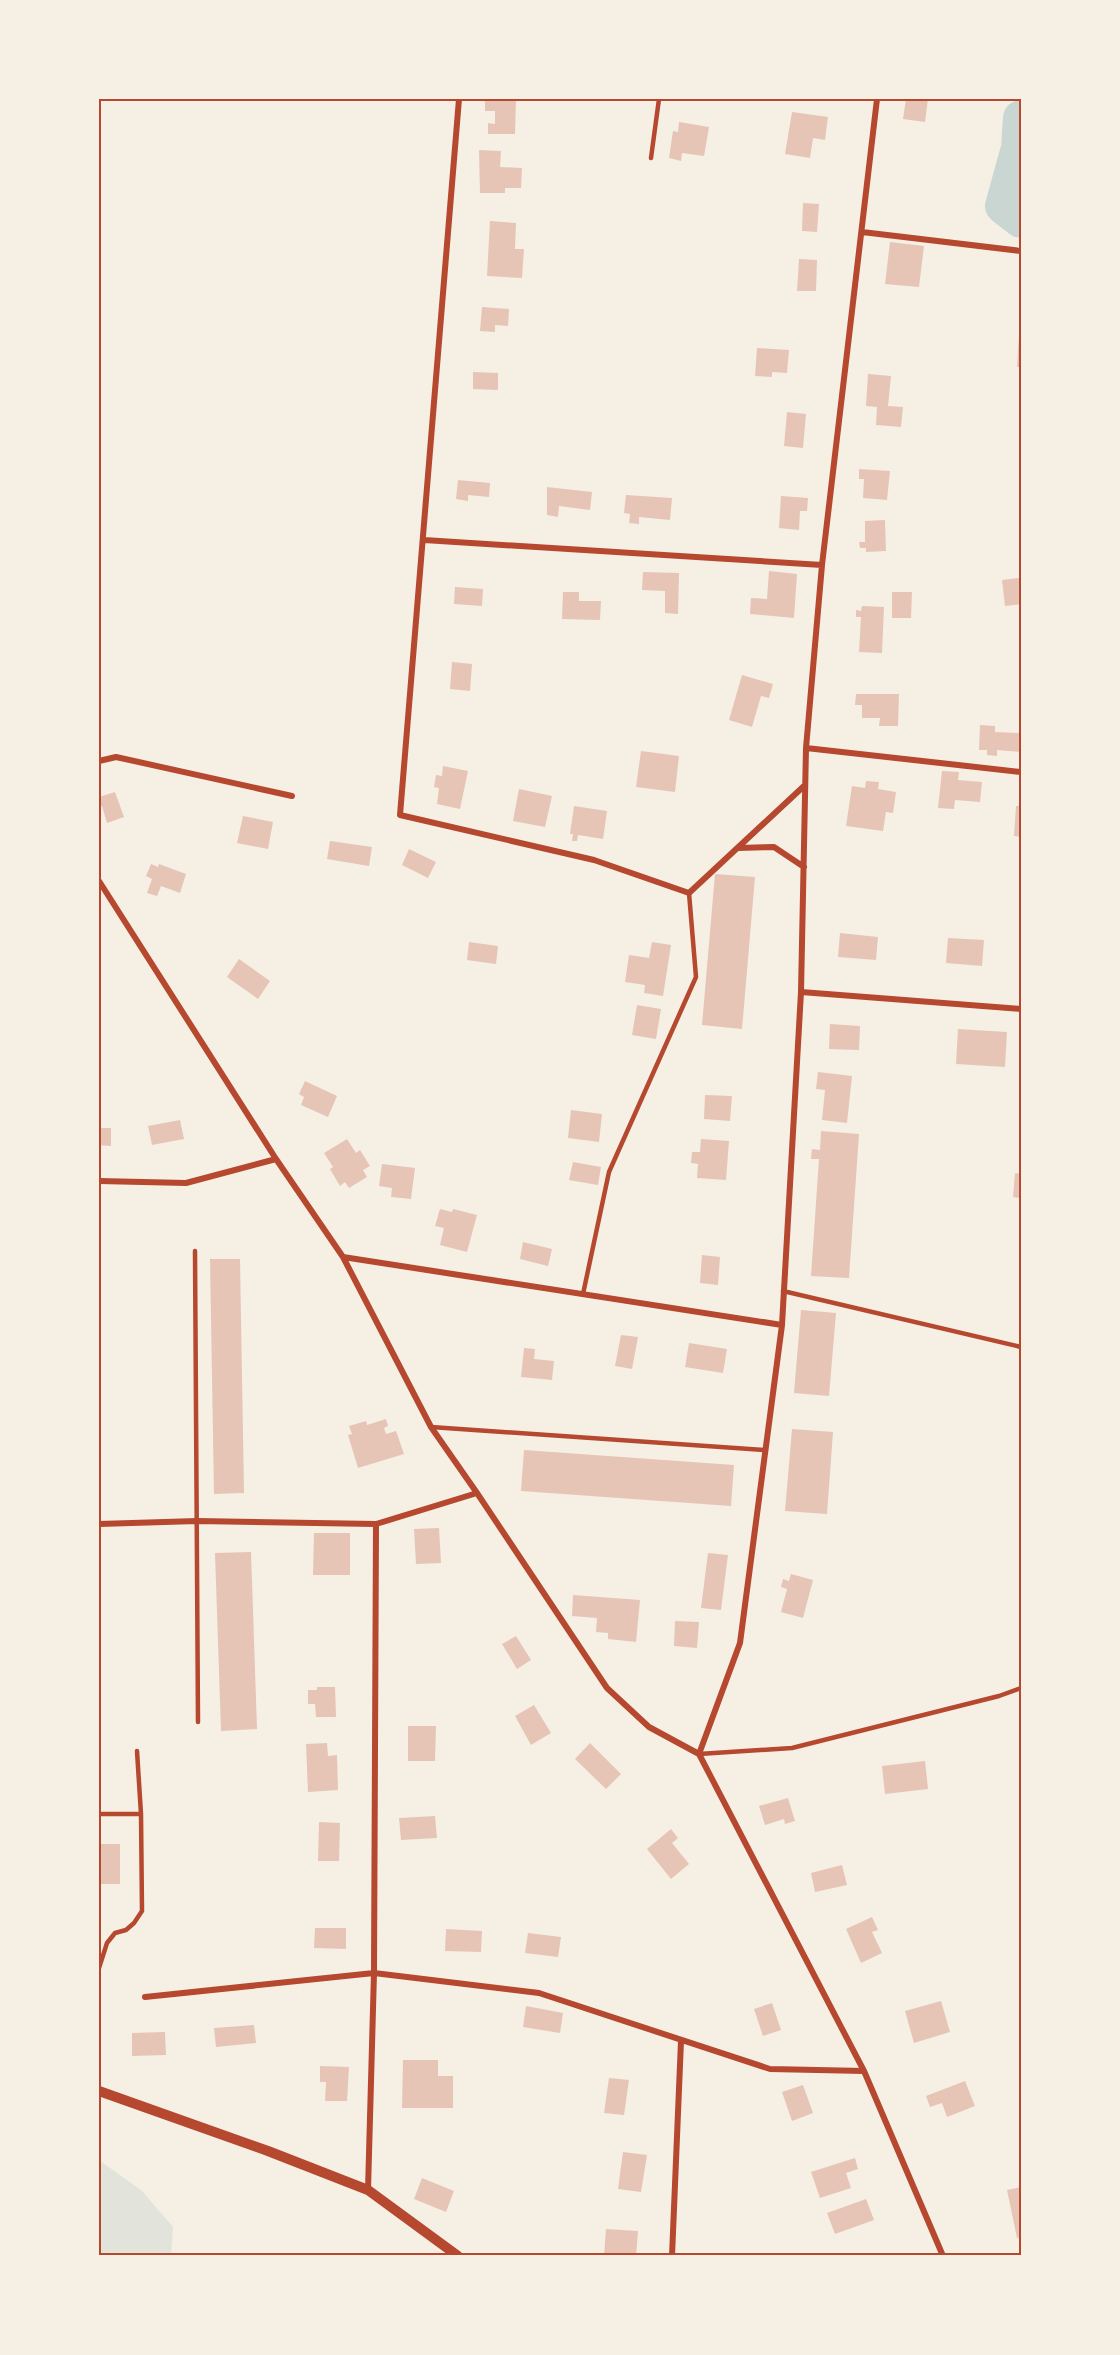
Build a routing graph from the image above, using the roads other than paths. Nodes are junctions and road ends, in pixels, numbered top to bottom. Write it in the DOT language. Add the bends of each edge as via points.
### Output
graph roads {
  1 [pos="459,99"];
  2 [pos="659,99"];
  3 [pos="877,99"];
  4 [pos="651,158"];
  5 [pos="862,232"];
  6 [pos="1021,251"];
  7 [pos="424,540"];
  8 [pos="822,565"];
  9 [pos="806,748"];
  10 [pos="99,761"];
  11 [pos="1021,772"];
  12 [pos="804,786"];
  13 [pos="292,796"];
  14 [pos="737,849"];
  15 [pos="804,867"];
  16 [pos="99,881"];
  17 [pos="689,893"];
  18 [pos="801,992"];
  19 [pos="1021,1009"];
  20 [pos="276,1159"];
  21 [pos="99,1181"];
  22 [pos="195,1251"];
  23 [pos="343,1257"];
  24 [pos="783,1291"];
  25 [pos="583,1294"];
  26 [pos="782,1325"];
  27 [pos="1021,1347"];
  28 [pos="431,1427"];
  29 [pos="765,1450"];
  30 [pos="477,1493"];
  31 [pos="197,1521"];
  32 [pos="99,1524"];
  33 [pos="376,1524"];
  34 [pos="1021,1688"];
  35 [pos="198,1722"];
  36 [pos="137,1751"];
  37 [pos="699,1754"];
  38 [pos="99,1814"];
  39 [pos="141,1814"];
  40 [pos="99,1968"];
  41 [pos="374,1973"];
  42 [pos="145,1997"];
  43 [pos="681,2041"];
  44 [pos="864,2071"];
  45 [pos="99,2091"];
  46 [pos="369,2190"];
  47 [pos="458,2256"];
  48 [pos="672,2256"];
  49 [pos="943,2256"];
  1 -- 7 [label="street"];
  2 -- 4 [label="lane"];
  3 -- 5 [label="street"];
  5 -- 6 [label="street"];
  5 -- 8 [label="street"];
  7 -- 8 [label="street"];
  7 -- 17 [label="street" via="400,814 594,860"];
  8 -- 9 [label="street"];
  9 -- 11 [label="street"];
  9 -- 12 [label="street"];
  10 -- 13 [label="street" via="116,757"];
  12 -- 14 [label="street"];
  12 -- 15 [label="street"];
  14 -- 15 [label="street" via="774,847"];
  14 -- 17 [label="street"];
  15 -- 18 [label="street"];
  16 -- 20 [label="street"];
  17 -- 25 [label="lane" via="696,976 609,1172"];
  18 -- 19 [label="street"];
  18 -- 24 [label="street"];
  20 -- 21 [label="street" via="186,1183"];
  20 -- 23 [label="street"];
  22 -- 31 [label="lane"];
  23 -- 25 [label="street"];
  23 -- 28 [label="street"];
  24 -- 26 [label="street"];
  24 -- 27 [label="lane"];
  25 -- 26 [label="street"];
  26 -- 29 [label="street"];
  28 -- 29 [label="lane"];
  28 -- 30 [label="street"];
  29 -- 37 [label="street" via="740,1643"];
  30 -- 33 [label="street"];
  30 -- 37 [label="street" via="607,1688 649,1727"];
  31 -- 32 [label="street"];
  31 -- 33 [label="street"];
  31 -- 35 [label="lane"];
  33 -- 41 [label="street"];
  34 -- 37 [label="lane" via="792,1748"];
  36 -- 39 [label="lane"];
  37 -- 44 [label="street"];
  38 -- 39 [label="lane"];
  39 -- 40 [label="lane" via="142,1911 134,1923 106,1943"];
  41 -- 42 [label="street"];
  41 -- 43 [label="street" via="539,1993"];
  41 -- 46 [label="street"];
  43 -- 44 [label="street" via="770,2069"];
  43 -- 48 [label="street"];
  44 -- 49 [label="street"];
  45 -- 46 [label="street"];
  46 -- 47 [label="street"];
}
